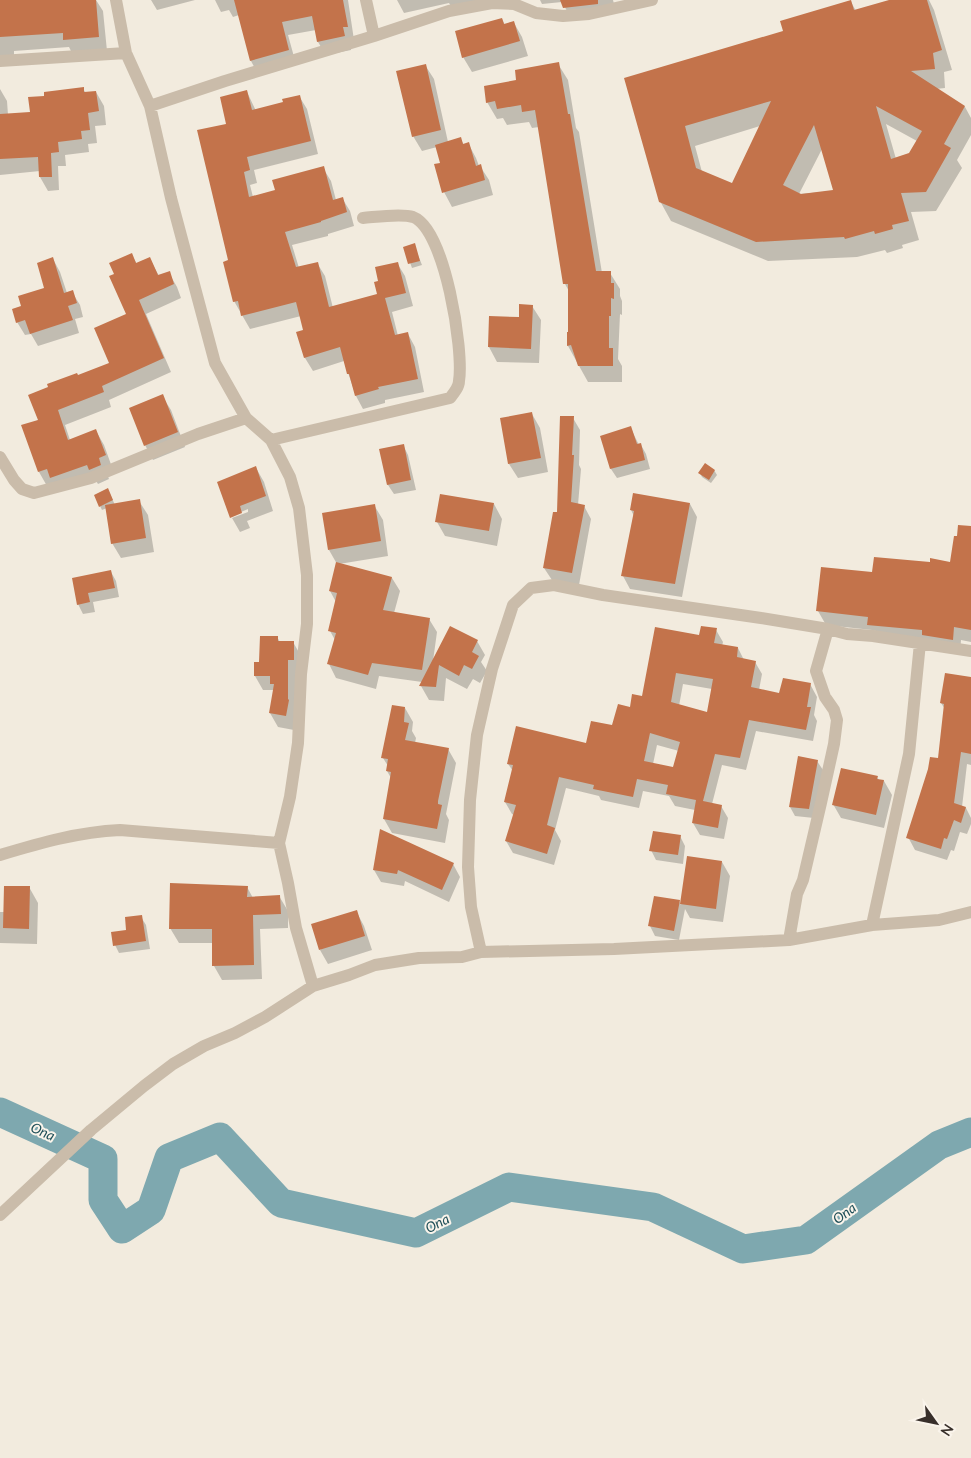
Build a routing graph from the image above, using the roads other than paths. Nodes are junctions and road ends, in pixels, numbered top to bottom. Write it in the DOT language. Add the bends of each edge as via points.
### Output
graph roads {
  1 [pos="116,0"];
  2 [pos="366,0"];
  3 [pos="652,0"];
  4 [pos="514,2"];
  5 [pos="374,36"];
  6 [pos="126,53"];
  7 [pos="0,61"];
  8 [pos="150,106"];
  9 [pos="363,218"];
  10 [pos="246,418"];
  11 [pos="270,440"];
  12 [pos="0,457"];
  13 [pos="828,629"];
  14 [pos="920,643"];
  15 [pos="971,652"];
  16 [pos="279,843"];
  17 [pos="0,855"];
  18 [pos="971,912"];
  19 [pos="872,925"];
  20 [pos="789,940"];
  21 [pos="481,952"];
  22 [pos="313,986"];
  23 [pos="0,1215"];
  1 -- 6 [label="street"];
  2 -- 5 [label="street"];
  3 -- 4 [label="street" via="589,14 563,16 536,13"];
  4 -- 5 [label="street" via="450,11"];
  5 -- 8 [label="street"];
  6 -- 7 [label="street"];
  6 -- 8 [label="street"];
  8 -- 10 [label="street" via="171,198 216,363"];
  9 -- 11 [label="street" via="413,217 427,227 441,261 455,312 459,384 450,398"];
  10 -- 11 [label="street"];
  10 -- 12 [label="street" via="91,478 34,493 22,489"];
  11 -- 16 [label="street" via="290,477 299,508 308,575 298,743"];
  13 -- 14 [label="street"];
  13 -- 20 [label="street" via="816,671 837,720 834,744"];
  13 -- 21 [label="street" via="554,585 531,588 513,605 492,669 477,735 470,800 468,867 471,907"];
  14 -- 15 [label="street"];
  14 -- 19 [label="street" via="909,754"];
  16 -- 17 [label="street" via="120,830 94,831"];
  16 -- 22 [label="street" via="296,928"];
  18 -- 19 [label="street" via="939,920"];
  19 -- 20 [label="street"];
  20 -- 21 [label="street"];
  21 -- 22 [label="street" via="375,965"];
  22 -- 23 [label="street" via="265,1017 173,1064 91,1130"];
}
